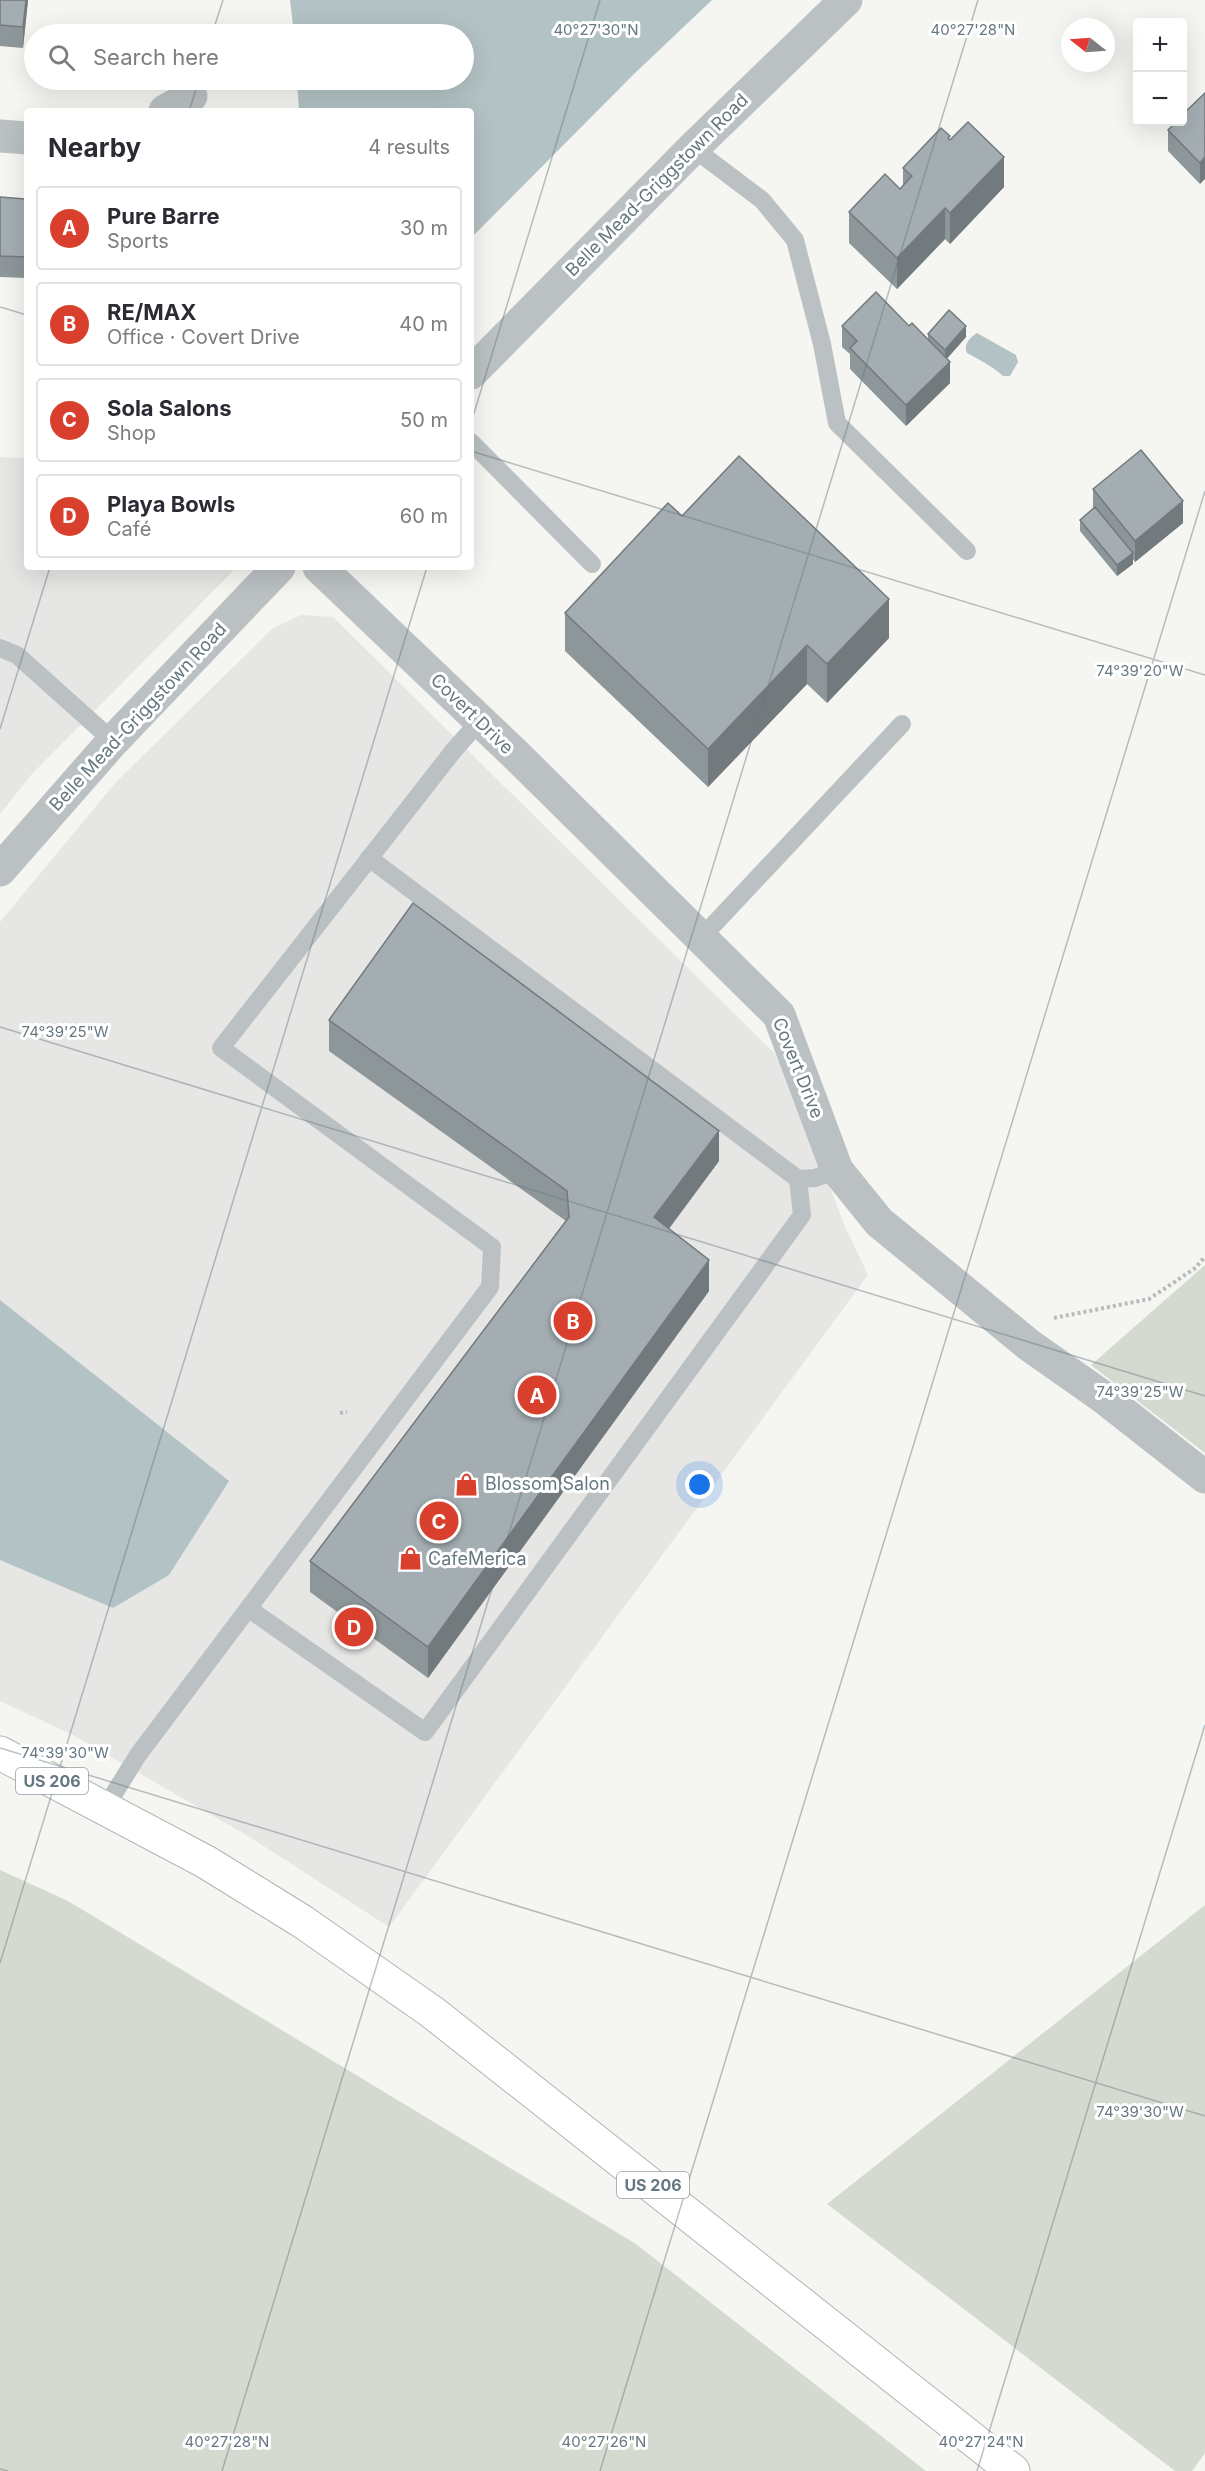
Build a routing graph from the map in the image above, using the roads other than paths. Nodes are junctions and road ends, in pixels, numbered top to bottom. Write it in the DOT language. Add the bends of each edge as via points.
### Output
graph roads {
  1 [pos="846,0"];
  2 [pos="0,136"];
  3 [pos="24,138"];
  4 [pos="693,148"];
  5 [pos="474,370"];
  6 [pos="474,445"];
  7 [pos="967,551"];
  8 [pos="592,564"];
  9 [pos="276,570"];
  10 [pos="323,570"];
  11 [pos="0,648"];
  12 [pos="479,722"];
  13 [pos="902,724"];
  14 [pos="113,741"];
  15 [pos="369,858"];
  16 [pos="0,870"];
  17 [pos="701,938"];
  18 [pos="837,1170"];
  19 [pos="798,1179"];
  20 [pos="1205,1477"];
  21 [pos="249,1609"];
  22 [pos="0,1753"];
  23 [pos="105,1808"];
  24 [pos="1014,2471"];
  1 -- 4 [label="street, Belle Mead-Griggstown Road"];
  2 -- 3 [label="street"];
  4 -- 5 [label="street, Belle Mead-Griggstown Road"];
  4 -- 7 [label="lane" via="762,200 795,240 822,344 837,423"];
  6 -- 8 [label="lane"];
  9 -- 14 [label="street, Belle Mead-Griggstown Road"];
  10 -- 12 [label="street, Covert Drive"];
  11 -- 14 [label="lane" via="16,655"];
  12 -- 15 [label="lane"];
  12 -- 17 [label="street, Covert Drive"];
  13 -- 17 [label="lane"];
  14 -- 16 [label="street, Belle Mead-Griggstown Road"];
  15 -- 19 [label="lane"];
  15 -- 21 [label="lane" via="221,1048 492,1247 490,1287"];
  17 -- 18 [label="street, Covert Drive" via="779,1015"];
  18 -- 19 [label="lane"];
  18 -- 20 [label="street, Covert Drive" via="879,1222 1029,1345"];
  19 -- 21 [label="lane" via="802,1215 425,1732"];
  21 -- 23 [label="lane" via="138,1755"];
  22 -- 23 [label="highway, US 206"];
  23 -- 24 [label="highway, US 206" via="206,1862 284,1910 432,2013"];
}
